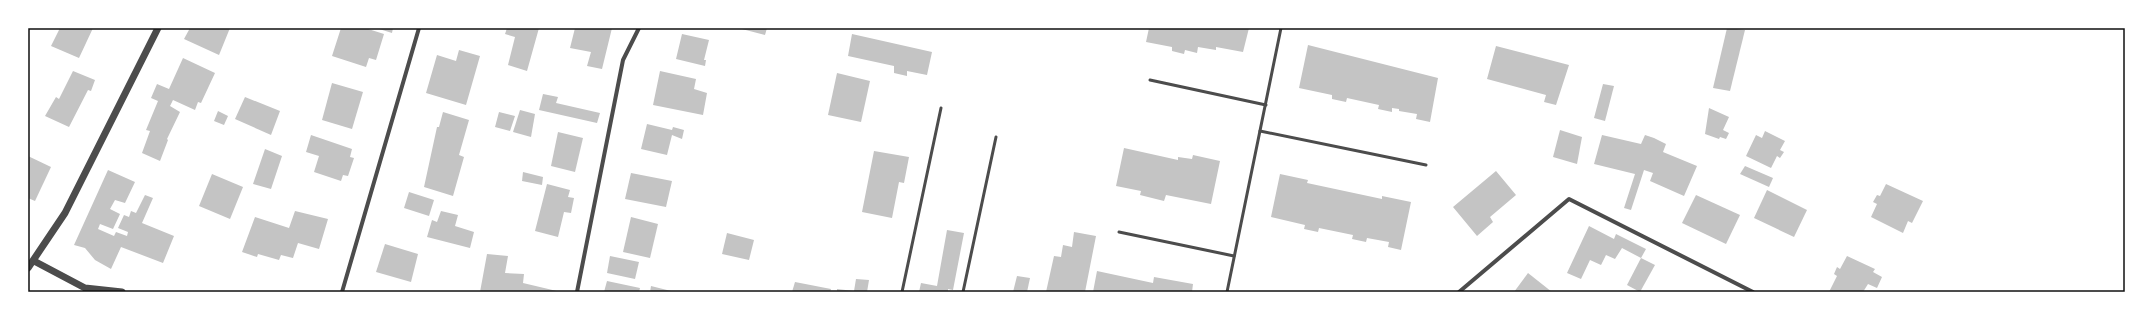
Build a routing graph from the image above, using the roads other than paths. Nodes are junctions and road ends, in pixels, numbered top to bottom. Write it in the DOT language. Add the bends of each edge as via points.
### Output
graph roads {
  1 [pos="158,28"];
  2 [pos="419,28"];
  3 [pos="639,28"];
  4 [pos="1282,28"];
  5 [pos="1150,80"];
  6 [pos="1266,105"];
  7 [pos="941,108"];
  8 [pos="1260,131"];
  9 [pos="996,137"];
  10 [pos="1426,165"];
  11 [pos="1119,232"];
  12 [pos="1234,256"];
  13 [pos="31,260"];
  14 [pos="28,268"];
  15 [pos="122,292"];
  16 [pos="342,292"];
  17 [pos="577,292"];
  18 [pos="902,292"];
  19 [pos="963,292"];
  20 [pos="1227,292"];
  21 [pos="1459,292"];
  22 [pos="1753,292"];
  1 -- 13 [label="street" via="65,213"];
  2 -- 16 [label="street"];
  3 -- 17 [label="street" via="623,60"];
  4 -- 6 [label="lane"];
  5 -- 6 [label="lane"];
  6 -- 8 [label="lane"];
  7 -- 18 [label="lane"];
  8 -- 10 [label="lane"];
  8 -- 12 [label="lane"];
  9 -- 19 [label="lane"];
  11 -- 12 [label="lane"];
  12 -- 20 [label="lane"];
  13 -- 14 [label="street"];
  13 -- 15 [label="street" via="85,288"];
  21 -- 22 [label="street" via="1569,199"];
}
